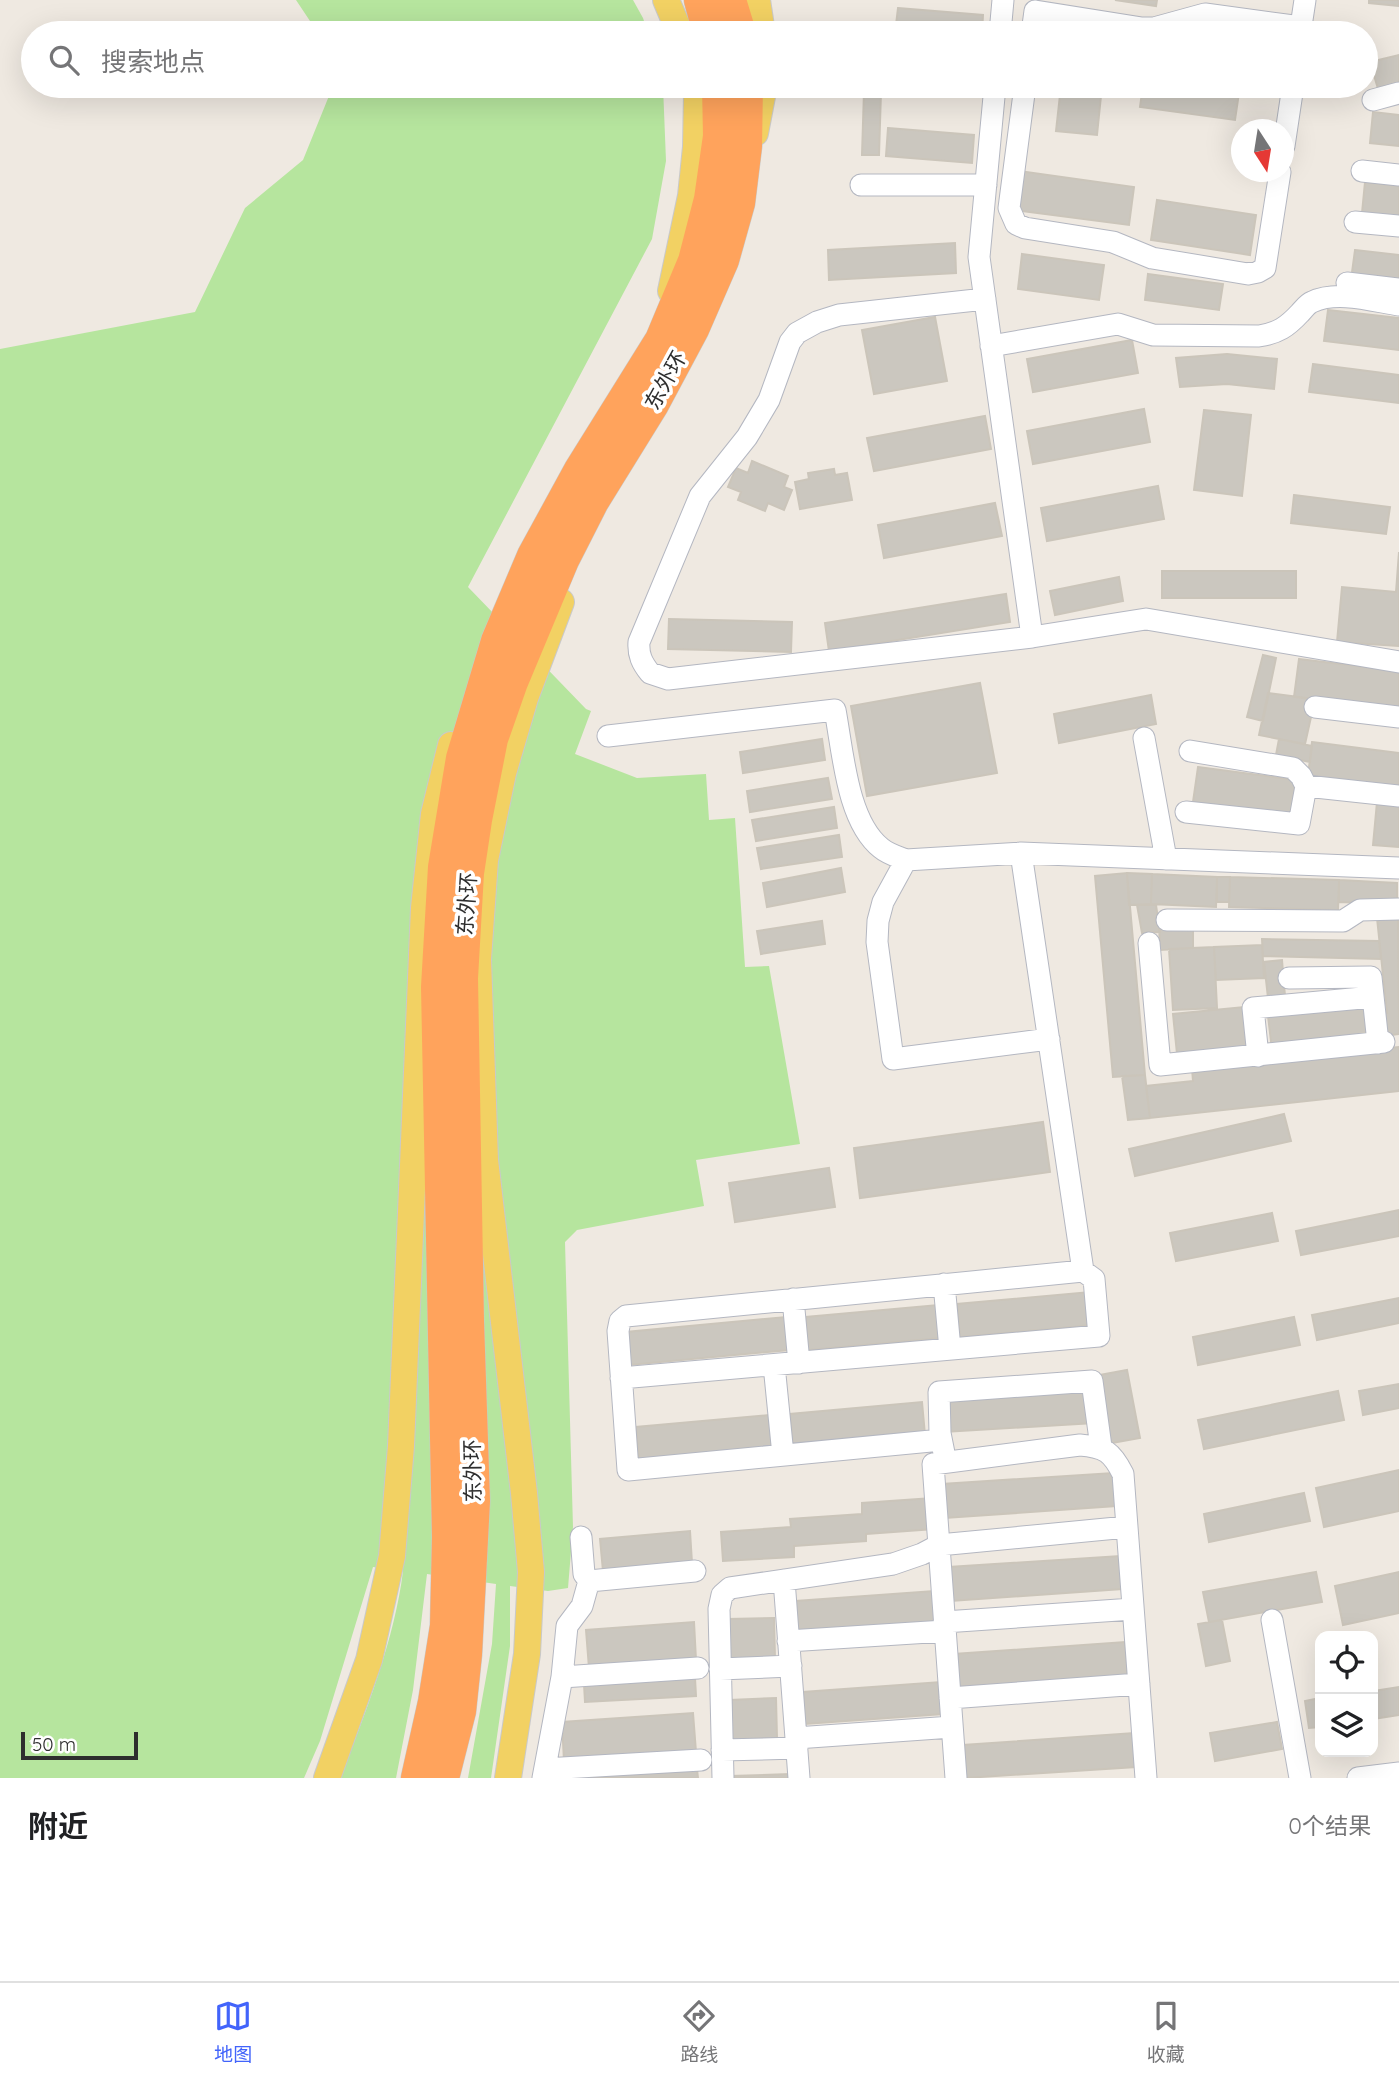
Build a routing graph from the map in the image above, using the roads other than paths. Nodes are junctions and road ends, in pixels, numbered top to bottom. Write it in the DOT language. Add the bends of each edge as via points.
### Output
graph roads {
  1 [pos="666,0"];
  2 [pos="700,0"];
  3 [pos="730,0"];
  4 [pos="757,0"];
  5 [pos="1003,0"];
  6 [pos="1306,0"];
  7 [pos="675,21"];
  8 [pos="706,21"];
  9 [pos="736,21"];
  10 [pos="760,21"];
  11 [pos="1001,21"];
  12 [pos="1034,21"];
  13 [pos="1098,21"];
  14 [pos="1180,21"];
  15 [pos="1247,21"];
  16 [pos="1302,21"];
  17 [pos="1399,93"];
  18 [pos="697,98"];
  19 [pos="718,98"];
  20 [pos="747,98"];
  21 [pos="763,98"];
  22 [pos="994,98"];
  23 [pos="1023,98"];
  24 [pos="1291,98"];
  25 [pos="1373,100"];
  26 [pos="1288,119"];
  27 [pos="1362,171"];
  28 [pos="1399,175"];
  29 [pos="1278,182"];
  30 [pos="860,184"];
  31 [pos="986,185"];
  32 [pos="739,203"];
  33 [pos="1355,222"];
  34 [pos="1399,226"];
  35 [pos="1347,283"];
  36 [pos="1399,289"];
  37 [pos="985,299"];
  38 [pos="1399,304"];
  39 [pos="661,340"];
  40 [pos="991,346"];
  41 [pos="637,430"];
  42 [pos="1032,637"];
  43 [pos="497,641"];
  44 [pos="1399,662"];
  45 [pos="1315,707"];
  46 [pos="1399,718"];
  47 [pos="608,736"];
  48 [pos="1144,738"];
  49 [pos="1190,751"];
  50 [pos="1306,786"];
  51 [pos="1399,796"];
  52 [pos="1186,812"];
  53 [pos="1021,853"];
  54 [pos="1166,859"];
  55 [pos="906,860"];
  56 [pos="1399,868"];
  57 [pos="1399,909"];
  58 [pos="1167,920"];
  59 [pos="1149,943"];
  60 [pos="1289,978"];
  61 [pos="1373,998"];
  62 [pos="1049,1039"];
  63 [pos="1258,1055"];
  64 [pos="1083,1270"];
  65 [pos="944,1284"];
  66 [pos="793,1299"];
  67 [pos="950,1349"];
  68 [pos="799,1363"];
  69 [pos="774,1365"];
  70 [pos="621,1378"];
  71 [pos="931,1441"];
  72 [pos="1101,1447"];
  73 [pos="783,1455"];
  74 [pos="946,1462"];
  75 [pos="1127,1527"];
  76 [pos="581,1536"];
  77 [pos="939,1545"];
  78 [pos="695,1571"];
  79 [pos="784,1580"];
  80 [pos="589,1581"];
  81 [pos="1133,1609"];
  82 [pos="1272,1620"];
  83 [pos="944,1626"];
  84 [pos="789,1641"];
  85 [pos="790,1666"];
  86 [pos="698,1668"];
  87 [pos="720,1669"];
  88 [pos="562,1677"];
  89 [pos="1139,1684"];
  90 [pos="950,1698"];
  91 [pos="952,1727"];
  92 [pos="797,1743"];
  93 [pos="722,1750"];
  94 [pos="701,1760"];
  95 [pos="544,1774"];
  96 [pos="1396,1775"];
  97 [pos="327,1778"];
  98 [pos="417,1778"];
  99 [pos="443,1778"];
  100 [pos="508,1778"];
  101 [pos="723,1778"];
  102 [pos="799,1778"];
  103 [pos="956,1778"];
  104 [pos="1146,1778"];
  105 [pos="1300,1778"];
  106 [pos="1358,1778"];
  1 -- 7 [label="main road"];
  2 -- 8 [label="highway"];
  3 -- 9 [label="highway"];
  4 -- 10 [label="main road"];
  5 -- 11 [label="street"];
  6 -- 16 [label="street"];
  12 -- 13 [label="street" via="1035,11"];
  14 -- 15 [label="street" via="1205,14"];
  17 -- 25 [label="street"];
  18 -- 39 [label="main road" via="691,196"];
  19 -- 39 [label="highway, 东外环" via="719,136 710,199 694,261"];
  20 -- 32 [label="highway, 东外环"];
  21 -- 32 [label="main road"];
  22 -- 31 [label="street"];
  23 -- 29 [label="street" via="1009,208 1016,224 1025,228 1113,242 1152,258 1248,274 1265,268"];
  24 -- 26 [label="street"];
  27 -- 28 [label="street"];
  30 -- 31 [label="street"];
  31 -- 37 [label="street" via="979,257"];
  32 -- 41 [label="highway, 东外环" via="723,260 693,329"];
  33 -- 34 [label="street"];
  35 -- 36 [label="street"];
  37 -- 40 [label="street"];
  37 -- 42 [label="street" via="839,315 797,333 769,400 747,437 699,496 639,642 639,657 650,673 668,679"];
  38 -- 40 [label="street" via="1322,299 1310,302 1285,328 1259,336 1153,335 1118,324"];
  39 -- 43 [label="highway, 东外环" via="533,556"];
  40 -- 42 [label="street"];
  41 -- 99 [label="highway, 东外环" via="563,560 512,682 492,738 468,873 462,1049 474,1501 460,1711"];
  41 -- 100 [label="main road" via="564,594 525,698 485,860 478,959 485,1160 531,1572 527,1654"];
  42 -- 44 [label="street" via="1146,619"];
  43 -- 97 [label="main road" via="455,727 434,814 424,908 401,1446 392,1556 369,1660"];
  43 -- 98 [label="highway, 东外环" via="462,758 444,867 437,987 446,1626"];
  45 -- 46 [label="street"];
  47 -- 55 [label="street" via="835,710 855,812 866,834 883,850"];
  48 -- 54 [label="street"];
  49 -- 50 [label="street" via="1293,768"];
  50 -- 51 [label="street"];
  50 -- 52 [label="street" via="1299,824"];
  53 -- 54 [label="street"];
  53 -- 55 [label="street"];
  53 -- 62 [label="street"];
  54 -- 56 [label="street"];
  55 -- 62 [label="street" via="878,921 893,1059"];
  57 -- 58 [label="street" via="1360,910 1343,921"];
  59 -- 63 [label="street" via="1160,1065"];
  60 -- 61 [label="street" via="1371,977"];
  61 -- 63 [label="street" via="1253,1008"];
  61 -- 63 [label="street" via="1381,1043"];
  62 -- 64 [label="street"];
  64 -- 65 [label="street"];
  64 -- 67 [label="street" via="1094,1279 1099,1336"];
  65 -- 66 [label="street"];
  65 -- 67 [label="street"];
  66 -- 68 [label="street"];
  66 -- 70 [label="street" via="626,1316 618,1331"];
  67 -- 68 [label="street"];
  68 -- 69 [label="street"];
  69 -- 70 [label="street"];
  69 -- 73 [label="street"];
  70 -- 73 [label="street" via="628,1470"];
  71 -- 73 [label="street"];
  72 -- 74 [label="street" via="1080,1445"];
  72 -- 74 [label="street" via="1092,1381 940,1392 940,1433"];
  72 -- 75 [label="street" via="1116,1460 1123,1475"];
  74 -- 77 [label="street" via="933,1464"];
  75 -- 77 [label="street"];
  75 -- 81 [label="street"];
  76 -- 80 [label="street" via="584,1574"];
  77 -- 79 [label="street" via="893,1564"];
  77 -- 83 [label="street"];
  78 -- 80 [label="street"];
  79 -- 84 [label="street"];
  79 -- 87 [label="street" via="730,1588 722,1595"];
  80 -- 88 [label="street" via="582,1606 567,1626"];
  81 -- 83 [label="street"];
  81 -- 89 [label="street"];
  82 -- 105 [label="street"];
  83 -- 84 [label="street"];
  83 -- 90 [label="street"];
  84 -- 85 [label="street"];
  85 -- 87 [label="street"];
  85 -- 92 [label="street"];
  86 -- 88 [label="street"];
  87 -- 93 [label="street"];
  88 -- 95 [label="street"];
  89 -- 90 [label="street"];
  89 -- 104 [label="street"];
  90 -- 91 [label="street"];
  91 -- 92 [label="street"];
  91 -- 103 [label="street"];
  92 -- 93 [label="street"];
  92 -- 102 [label="street"];
  93 -- 101 [label="street"];
  94 -- 95 [label="street"];
  96 -- 106 [label="street"];
}
